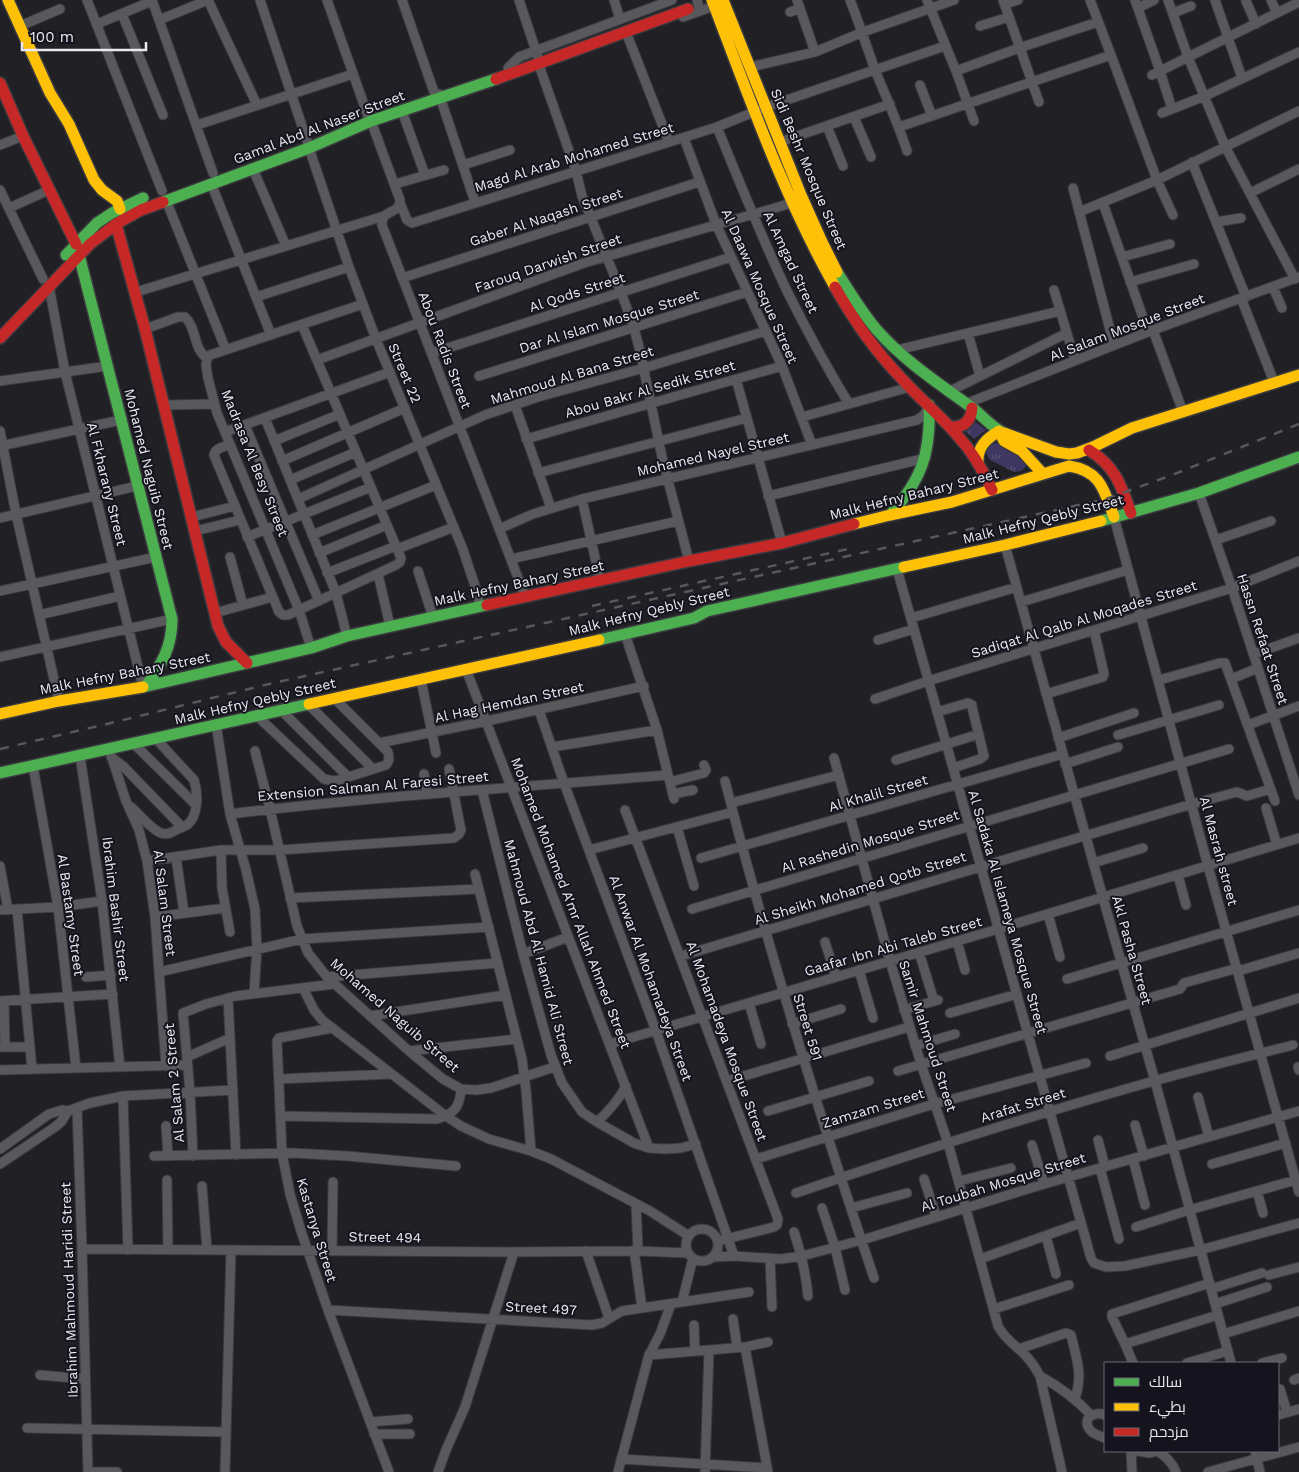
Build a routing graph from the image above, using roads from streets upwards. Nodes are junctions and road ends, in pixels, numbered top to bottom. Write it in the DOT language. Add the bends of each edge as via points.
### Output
graph roads {
  1 [pos="8,0"];
  2 [pos="87,0"];
  3 [pos="208,0"];
  4 [pos="260,0"];
  5 [pos="327,0"];
  6 [pos="402,0"];
  7 [pos="519,0"];
  8 [pos="614,0"];
  9 [pos="672,0"];
  10 [pos="697,0"];
  11 [pos="850,0"];
  12 [pos="954,0"];
  13 [pos="1018,0"];
  14 [pos="1090,0"];
  15 [pos="1154,0"];
  16 [pos="1168,0"];
  17 [pos="1215,0"];
  18 [pos="1270,0"];
  19 [pos="152,1"];
  20 [pos="1246,1"];
  21 [pos="721,2"];
  22 [pos="1004,2"];
  23 [pos="1299,2"];
  24 [pos="799,4"];
  25 [pos="929,4"];
  26 [pos="1136,4"];
  27 [pos="1191,6"];
  28 [pos="691,8"];
  29 [pos="60,9"];
  30 [pos="790,12"];
  31 [pos="1173,13"];
  32 [pos="1277,13"];
  33 [pos="122,14"];
  34 [pos="1009,17"];
  35 [pos="620,19"];
  36 [pos="159,20"];
  37 [pos="1098,22"];
  38 [pos="97,24"];
  39 [pos="1256,24"];
  40 [pos="20,26"];
  41 [pos="980,26"];
  42 [pos="863,32"];
  43 [pos="1228,36"];
  44 [pos="628,37"];
  45 [pos="945,46"];
  46 [pos="1019,48"];
  47 [pos="815,52"];
  48 [pos="1299,52"];
  49 [pos="1111,55"];
  50 [pos="1188,58"];
  51 [pos="536,61"];
  52 [pos="750,67"];
  53 [pos="875,70"];
  54 [pos="956,71"];
  55 [pos="1156,73"];
  56 [pos="353,74"];
  57 [pos="1242,78"];
  58 [pos="1032,82"];
  59 [pos="920,85"];
  60 [pos="1,90"];
  61 [pos="290,94"];
  62 [pos="437,94"];
  63 [pos="1205,96"];
  64 [pos="1039,102"];
  65 [pos="968,103"];
  66 [pos="890,104"];
  67 [pos="257,105"];
  68 [pos="760,109"];
  69 [pos="1172,109"];
  70 [pos="402,111"];
  71 [pos="1299,111"];
  72 [pos="1162,113"];
  73 [pos="163,115"];
  74 [pos="932,116"];
  75 [pos="854,117"];
  76 [pos="369,119"];
  77 [pos="974,122"];
  78 [pos="197,125"];
  79 [pos="826,126"];
  80 [pos="718,127"];
  81 [pos="899,127"];
  82 [pos="23,136"];
  83 [pos="684,138"];
  84 [pos="669,142"];
  85 [pos="780,142"];
  86 [pos="308,144"];
  87 [pos="0,145"];
  88 [pos="1225,146"];
  89 [pos="510,150"];
  90 [pos="907,151"];
  91 [pos="870,157"];
  92 [pos="1192,162"];
  93 [pos="463,165"];
  94 [pos="843,166"];
  95 [pos="253,169"];
  96 [pos="1299,169"];
  97 [pos="444,170"];
  98 [pos="576,170"];
  99 [pos="425,175"];
  100 [pos="212,178"];
  101 [pos="1156,180"];
  102 [pos="699,182"];
  103 [pos="394,184"];
  104 [pos="1073,188"];
  105 [pos="0,190"];
  106 [pos="49,190"];
  107 [pos="1250,193"];
  108 [pos="164,196"];
  109 [pos="794,198"];
  110 [pos="475,202"];
  111 [pos="400,203"];
  112 [pos="1103,203"];
  113 [pos="8,208"];
  114 [pos="120,209"];
  115 [pos="1079,212"];
  116 [pos="753,214"];
  117 [pos="1173,215"];
  118 [pos="384,216"];
  119 [pos="591,217"];
  120 [pos="1241,218"];
  121 [pos="1216,222"];
  122 [pos="116,224"];
  123 [pos="716,224"];
  124 [pos="336,230"];
  125 [pos="1170,244"];
  126 [pos="286,246"];
  127 [pos="77,249"];
  128 [pos="606,256"];
  129 [pos="731,257"];
  130 [pos="1122,257"];
  131 [pos="242,260"];
  132 [pos="1194,264"];
  133 [pos="349,267"];
  134 [pos="195,274"];
  135 [pos="402,278"];
  136 [pos="1297,278"];
  137 [pos="1130,282"];
  138 [pos="46,283"];
  139 [pos="1274,287"];
  140 [pos="1054,290"];
  141 [pos="136,292"];
  142 [pos="621,292"];
  143 [pos="747,292"];
  144 [pos="256,297"];
  145 [pos="1243,298"];
  146 [pos="363,304"];
  147 [pos="1282,308"];
  148 [pos="1060,311"];
  149 [pos="420,323"];
  150 [pos="302,324"];
  151 [pos="0,326"];
  152 [pos="634,328"];
  153 [pos="146,329"];
  154 [pos="766,331"];
  155 [pos="1150,331"];
  156 [pos="968,333"];
  157 [pos="1067,333"];
  158 [pos="271,335"];
  159 [pos="0,338"];
  160 [pos="376,339"];
  161 [pos="1114,345"];
  162 [pos="226,350"];
  163 [pos="897,350"];
  164 [pos="432,353"];
  165 [pos="207,358"];
  166 [pos="317,360"];
  167 [pos="1075,360"];
  168 [pos="108,366"];
  169 [pos="782,366"];
  170 [pos="644,368"];
  171 [pos="65,372"];
  172 [pos="390,372"];
  173 [pos="1299,375"];
  174 [pos="479,376"];
  175 [pos="980,376"];
  176 [pos="736,379"];
  177 [pos="0,381"];
  178 [pos="1274,382"];
  179 [pos="910,387"];
  180 [pos="948,392"];
  181 [pos="331,394"];
  182 [pos="651,403"];
  183 [pos="214,404"];
  184 [pos="849,404"];
  185 [pos="164,405"];
  186 [pos="515,405"];
  187 [pos="929,405"];
  188 [pos="968,406"];
  189 [pos="405,408"];
  190 [pos="1184,412"];
  191 [pos="340,414"];
  192 [pos="802,417"];
  193 [pos="265,418"];
  194 [pos="747,418"];
  195 [pos="121,420"];
  196 [pos="245,425"];
  197 [pos="460,427"];
  198 [pos="950,427"];
  199 [pos="79,429"];
  200 [pos="0,431"];
  201 [pos="999,431"];
  202 [pos="225,432"];
  203 [pos="348,433"];
  204 [pos="526,439"];
  205 [pos="274,441"];
  206 [pos="658,441"];
  207 [pos="230,444"];
  208 [pos="420,445"];
  209 [pos="812,445"];
  210 [pos="2,446"];
  211 [pos="1089,450"];
  212 [pos="356,452"];
  213 [pos="1299,456"];
  214 [pos="758,458"];
  215 [pos="926,458"];
  216 [pos="282,461"];
  217 [pos="978,463"];
  218 [pos="363,470"];
  219 [pos="538,472"];
  220 [pos="1043,474"];
  221 [pos="667,479"];
  222 [pos="290,480"];
  223 [pos="436,484"];
  224 [pos="137,486"];
  225 [pos="371,487"];
  226 [pos="992,490"];
  227 [pos="1200,493"];
  228 [pos="96,496"];
  229 [pos="768,496"];
  230 [pos="298,499"];
  231 [pos="582,499"];
  232 [pos="235,506"];
  233 [pos="380,508"];
  234 [pos="551,508"];
  235 [pos="1131,513"];
  236 [pos="16,514"];
  237 [pos="304,514"];
  238 [pos="890,515"];
  239 [pos="192,517"];
  240 [pos="1114,517"];
  241 [pos="0,518"];
  242 [pos="240,520"];
  243 [pos="678,521"];
  244 [pos="1271,521"];
  245 [pos="285,522"];
  246 [pos="387,525"];
  247 [pos="454,527"];
  248 [pos="499,528"];
  249 [pos="266,530"];
  250 [pos="195,531"];
  251 [pos="312,535"];
  252 [pos="248,537"];
  253 [pos="591,540"];
  254 [pos="1216,540"];
  255 [pos="782,543"];
  256 [pos="1005,545"];
  257 [pos="398,551"];
  258 [pos="319,553"];
  259 [pos="156,557"];
  260 [pos="230,557"];
  261 [pos="510,559"];
  262 [pos="689,561"];
  263 [pos="1299,561"];
  264 [pos="113,566"];
  265 [pos="897,569"];
  266 [pos="1128,570"];
  267 [pos="418,571"];
  268 [pos="327,573"];
  269 [pos="378,574"];
  270 [pos="600,580"];
  271 [pos="32,584"];
  272 [pos="1017,587"];
  273 [pos="1232,588"];
  274 [pos="0,591"];
  275 [pos="336,593"];
  276 [pos="120,596"];
  277 [pos="525,596"];
  278 [pos="272,597"];
  279 [pos="319,601"];
  280 [pos="1021,602"];
  281 [pos="243,605"];
  282 [pos="480,606"];
  283 [pos="299,610"];
  284 [pos="215,613"];
  285 [pos="39,616"];
  286 [pos="1140,616"];
  287 [pos="433,617"];
  288 [pos="911,618"];
  289 [pos="172,619"];
  290 [pos="390,626"];
  291 [pos="914,629"];
  292 [pos="129,630"];
  293 [pos="1094,630"];
  294 [pos="625,634"];
  295 [pos="347,636"];
  296 [pos="1299,638"];
  297 [pos="878,640"];
  298 [pos="47,647"];
  299 [pos="310,648"];
  300 [pos="1034,648"];
  301 [pos="1254,654"];
  302 [pos="0,657"];
  303 [pos="247,663"];
  304 [pos="1258,668"];
  305 [pos="466,670"];
  306 [pos="1231,679"];
  307 [pos="421,680"];
  308 [pos="1159,680"];
  309 [pos="928,681"];
  310 [pos="644,686"];
  311 [pos="145,687"];
  312 [pos="1046,694"];
  313 [pos="334,698"];
  314 [pos="876,699"];
  315 [pos="59,701"];
  316 [pos="308,704"];
  317 [pos="1219,705"];
  318 [pos="1299,706"];
  319 [pos="281,710"];
  320 [pos="539,710"];
  321 [pos="937,712"];
  322 [pos="1134,713"];
  323 [pos="0,714"];
  324 [pos="256,715"];
  325 [pos="1274,716"];
  326 [pos="1170,720"];
  327 [pos="487,721"];
  328 [pos="216,724"];
  329 [pos="1248,725"];
  330 [pos="657,730"];
  331 [pos="432,733"];
  332 [pos="979,734"];
  333 [pos="1118,735"];
  334 [pos="1058,738"];
  335 [pos="156,739"];
  336 [pos="379,743"];
  337 [pos="134,744"];
  338 [pos="946,744"];
  339 [pos="552,746"];
  340 [pos="1118,747"];
  341 [pos="1229,749"];
  342 [pos="255,751"];
  343 [pos="110,753"];
  344 [pos="436,753"];
  345 [pos="1063,754"];
  346 [pos="80,756"];
  347 [pos="834,758"];
  348 [pos="896,760"];
  349 [pos="1182,763"];
  350 [pos="1065,764"];
  351 [pos="704,765"];
  352 [pos="33,766"];
  353 [pos="953,768"];
  354 [pos="373,769"];
  355 [pos="449,769"];
  356 [pos="0,773"];
  357 [pos="424,774"];
  358 [pos="839,775"];
  359 [pos="1296,776"];
  360 [pos="348,777"];
  361 [pos="669,778"];
  362 [pos="725,781"];
  363 [pos="564,783"];
  364 [pos="958,784"];
  365 [pos="512,788"];
  366 [pos="1270,789"];
  367 [pos="482,790"];
  368 [pos="693,790"];
  369 [pos="453,792"];
  370 [pos="427,794"];
  371 [pos="1074,795"];
  372 [pos="1299,795"];
  373 [pos="126,801"];
  374 [pos="1275,801"];
  375 [pos="1192,804"];
  376 [pos="196,805"];
  377 [pos="732,808"];
  378 [pos="1266,808"];
  379 [pos="270,809"];
  380 [pos="625,810"];
  381 [pos="230,814"];
  382 [pos="850,816"];
  383 [pos="970,826"];
  384 [pos="182,827"];
  385 [pos="677,827"];
  386 [pos="1085,835"];
  387 [pos="636,838"];
  388 [pos="1299,838"];
  389 [pos="1277,845"];
  390 [pos="742,846"];
  391 [pos="1143,848"];
  392 [pos="221,850"];
  393 [pos="280,850"];
  394 [pos="589,850"];
  395 [pos="240,851"];
  396 [pos="176,856"];
  397 [pos="702,858"];
  398 [pos="862,858"];
  399 [pos="147,861"];
  400 [pos="1093,863"];
  401 [pos="0,866"];
  402 [pos="981,866"];
  403 [pos="1208,866"];
  404 [pos="475,874"];
  405 [pos="1178,875"];
  406 [pos="694,886"];
  407 [pos="479,889"];
  408 [pos="754,890"];
  409 [pos="290,898"];
  410 [pos="872,898"];
  411 [pos="1102,898"];
  412 [pos="102,901"];
  413 [pos="1186,904"];
  414 [pos="58,907"];
  415 [pos="225,908"];
  416 [pos="692,909"];
  417 [pos="8,910"];
  418 [pos="1299,910"];
  419 [pos="184,913"];
  420 [pos="1048,914"];
  421 [pos="155,917"];
  422 [pos="489,927"];
  423 [pos="998,929"];
  424 [pos="765,930"];
  425 [pos="1226,931"];
  426 [pos="230,932"];
  427 [pos="568,937"];
  428 [pos="302,939"];
  429 [pos="957,941"];
  430 [pos="825,942"];
  431 [pos="257,949"];
  432 [pos="919,952"];
  433 [pos="1299,953"];
  434 [pos="523,954"];
  435 [pos="681,956"];
  436 [pos="1060,958"];
  437 [pos="890,961"];
  438 [pos="498,963"];
  439 [pos="1121,963"];
  440 [pos="859,970"];
  441 [pos="965,970"];
  442 [pos="1238,970"];
  443 [pos="160,972"];
  444 [pos="110,975"];
  445 [pos="86,977"];
  446 [pos="327,977"];
  447 [pos="836,977"];
  448 [pos="1067,980"];
  449 [pos="334,984"];
  450 [pos="303,988"];
  451 [pos="783,992"];
  452 [pos="254,993"];
  453 [pos="113,994"];
  454 [pos="1017,994"];
  455 [pos="505,995"];
  456 [pos="68,997"];
  457 [pos="228,998"];
  458 [pos="1299,998"];
  459 [pos="26,999"];
  460 [pos="2,1001"];
  461 [pos="1133,1002"];
  462 [pos="749,1003"];
  463 [pos="841,1009"];
  464 [pos="904,1010"];
  465 [pos="950,1013"];
  466 [pos="1250,1013"];
  467 [pos="370,1016"];
  468 [pos="703,1016"];
  469 [pos="873,1018"];
  470 [pos="792,1024"];
  471 [pos="909,1026"];
  472 [pos="332,1028"];
  473 [pos="656,1031"];
  474 [pos="1028,1033"];
  475 [pos="955,1034"];
  476 [pos="230,1038"];
  477 [pos="516,1039"];
  478 [pos="610,1044"];
  479 [pos="761,1044"];
  480 [pos="1145,1045"];
  481 [pos="1293,1045"];
  482 [pos="915,1046"];
  483 [pos="2,1047"];
  484 [pos="30,1047"];
  485 [pos="409,1051"];
  486 [pos="1262,1053"];
  487 [pos="1110,1056"];
  488 [pos="803,1058"];
  489 [pos="187,1061"];
  490 [pos="1086,1062"];
  491 [pos="921,1064"];
  492 [pos="166,1066"];
  493 [pos="554,1066"];
  494 [pos="120,1067"];
  495 [pos="76,1068"];
  496 [pos="32,1069"];
  497 [pos="0,1070"];
  498 [pos="898,1071"];
  499 [pos="390,1074"];
  500 [pos="1040,1074"];
  501 [pos="525,1077"];
  502 [pos="279,1079"];
  503 [pos="727,1081"];
  504 [pos="869,1081"];
  505 [pos="1155,1081"];
  506 [pos="626,1086"];
  507 [pos="461,1089"];
  508 [pos="233,1090"];
  509 [pos="190,1092"];
  510 [pos="123,1096"];
  511 [pos="815,1097"];
  512 [pos="1198,1097"];
  513 [pos="934,1104"];
  514 [pos="72,1110"];
  515 [pos="768,1111"];
  516 [pos="1050,1111"];
  517 [pos="1299,1111"];
  518 [pos="281,1116"];
  519 [pos="446,1116"];
  520 [pos="1279,1117"];
  521 [pos="597,1122"];
  522 [pos="1134,1124"];
  523 [pos="166,1126"];
  524 [pos="827,1136"];
  525 [pos="1208,1137"];
  526 [pos="0,1138"];
  527 [pos="1098,1140"];
  528 [pos="948,1143"];
  529 [pos="1286,1143"];
  530 [pos="696,1144"];
  531 [pos="1032,1145"];
  532 [pos="1172,1147"];
  533 [pos="2,1148"];
  534 [pos="649,1148"];
  535 [pos="531,1150"];
  536 [pos="282,1153"];
  537 [pos="236,1155"];
  538 [pos="154,1156"];
  539 [pos="168,1156"];
  540 [pos="193,1156"];
  541 [pos="1144,1156"];
  542 [pos="1133,1158"];
  543 [pos="756,1159"];
  544 [pos="0,1164"];
  545 [pos="1212,1164"];
  546 [pos="456,1166"];
  547 [pos="1103,1167"];
  548 [pos="1010,1168"];
  549 [pos="1068,1177"];
  550 [pos="841,1178"];
  551 [pos="924,1179"];
  552 [pos="168,1180"];
  553 [pos="1296,1180"];
  554 [pos="959,1181"];
  555 [pos="333,1182"];
  556 [pos="1044,1184"];
  557 [pos="202,1186"];
  558 [pos="1257,1191"];
  559 [pos="1299,1192"];
  560 [pos="796,1193"];
  561 [pos="907,1193"];
  562 [pos="636,1204"];
  563 [pos="1145,1205"];
  564 [pos="966,1207"];
  565 [pos="822,1208"];
  566 [pos="851,1208"];
  567 [pos="1189,1210"];
  568 [pos="1263,1213"];
  569 [pos="936,1216"];
  570 [pos="1081,1223"];
  571 [pos="1299,1223"];
  572 [pos="1136,1227"];
  573 [pos="794,1232"];
  574 [pos="689,1236"];
  575 [pos="1046,1236"];
  576 [pos="729,1238"];
  577 [pos="1119,1239"];
  578 [pos="862,1240"];
  579 [pos="718,1241"];
  580 [pos="835,1247"];
  581 [pos="82,1249"];
  582 [pos="128,1250"];
  583 [pos="168,1250"];
  584 [pos="207,1250"];
  585 [pos="231,1250"];
  586 [pos="308,1250"];
  587 [pos="332,1250"];
  588 [pos="586,1250"];
  589 [pos="636,1250"];
  590 [pos="1200,1250"];
  591 [pos="514,1252"];
  592 [pos="691,1256"];
  593 [pos="734,1256"];
  594 [pos="802,1256"];
  595 [pos="713,1257"];
  596 [pos="770,1259"];
  597 [pos="980,1260"];
  598 [pos="1299,1267"];
  599 [pos="1056,1274"];
  600 [pos="874,1278"];
  601 [pos="1069,1285"];
  602 [pos="1210,1286"];
  603 [pos="1267,1287"];
  604 [pos="845,1290"];
  605 [pos="749,1292"];
  606 [pos="808,1296"];
  607 [pos="682,1302"];
  608 [pos="671,1304"];
  609 [pos="1215,1304"];
  610 [pos="772,1307"];
  611 [pos="642,1308"];
  612 [pos="994,1309"];
  613 [pos="328,1310"];
  614 [pos="1299,1311"];
  615 [pos="1218,1315"];
  616 [pos="609,1318"];
  617 [pos="733,1318"];
  618 [pos="492,1319"];
  619 [pos="694,1325"];
  620 [pos="1223,1334"];
  621 [pos="768,1342"];
  622 [pos="1125,1344"];
  623 [pos="741,1347"];
  624 [pos="1020,1349"];
  625 [pos="709,1350"];
  626 [pos="695,1351"];
  627 [pos="1228,1351"];
  628 [pos="649,1355"];
  629 [pos="1282,1358"];
  630 [pos="1133,1362"];
  631 [pos="1190,1362"];
  632 [pos="1231,1362"];
  633 [pos="1266,1362"];
  634 [pos="40,1375"];
  635 [pos="1040,1376"];
  636 [pos="85,1379"];
  637 [pos="1280,1389"];
  638 [pos="1075,1399"];
  639 [pos="1299,1409"];
  640 [pos="1282,1413"];
  641 [pos="1091,1415"];
  642 [pos="1104,1415"];
  643 [pos="408,1419"];
  644 [pos="370,1422"];
  645 [pos="27,1428"];
  646 [pos="87,1429"];
  647 [pos="226,1432"];
  648 [pos="374,1434"];
  649 [pos="410,1434"];
  650 [pos="1104,1438"];
  651 [pos="1299,1447"];
  652 [pos="1279,1450"];
  653 [pos="1131,1452"];
  654 [pos="1159,1452"];
  655 [pos="1256,1454"];
  656 [pos="621,1458"];
  657 [pos="705,1468"];
  658 [pos="768,1470"];
  659 [pos="88,1472"];
  660 [pos="117,1472"];
  661 [pos="225,1472"];
  662 [pos="389,1472"];
  663 [pos="438,1472"];
  664 [pos="618,1472"];
  665 [pos="1062,1472"];
  666 [pos="1132,1472"];
  667 [pos="1176,1472"];
  668 [pos="1210,1472"];
  669 [pos="1260,1472"];
  1 -- 40 [label="street"];
  2 -- 38 [label="street"];
  3 -- 36 [label="street"];
  3 -- 67 [label="street"];
  4 -- 61 [label="street, Street 22"];
  5 -- 56 [label="street"];
  6 -- 62 [label="street"];
  7 -- 51 [label="street"];
  8 -- 35 [label="street"];
  9 -- 35 [label="street"];
  10 -- 28 [label="street"];
  11 -- 42 [label="street"];
  12 -- 25 [label="street"];
  13 -- 22 [label="street"];
  14 -- 37 [label="street"];
  15 -- 26 [label="street"];
  16 -- 31 [label="street"];
  17 -- 43 [label="street"];
  18 -- 32 [label="street"];
  19 -- 33 [label="street"];
  19 -- 36 [label="street"];
  20 -- 39 [label="street"];
  21 -- 28 [label="street"];
  21 -- 52 [label="street, Sidi Beshr Mosque Street"];
  21 -- 68 [label="street, Sidi Beshr Mosque Street"];
  22 -- 34 [label="street"];
  23 -- 32 [label="street"];
  24 -- 30 [label="street"];
  24 -- 47 [label="street"];
  25 -- 42 [label="street"];
  25 -- 45 [label="street"];
  26 -- 55 [label="street"];
  27 -- 31 [label="street"];
  28 -- 44 [label="street"];
  28 -- 51 [label="street, Gamal Abd Al Naser Street"];
  29 -- 40 [label="street"];
  31 -- 50 [label="street"];
  32 -- 39 [label="street"];
  33 -- 38 [label="street"];
  33 -- 73 [label="street"];
  34 -- 41 [label="street"];
  34 -- 46 [label="street"];
  35 -- 51 [label="street"];
  36 -- 78 [label="street"];
  37 -- 46 [label="street"];
  37 -- 49 [label="street"];
  38 -- 108 [label="street"];
  39 -- 43 [label="street"];
  40 -- 114 [label="street" via="94,180 117,201"];
  42 -- 47 [label="street"];
  42 -- 53 [label="street"];
  43 -- 50 [label="street"];
  43 -- 57 [label="street"];
  44 -- 51 [label="street"];
  44 -- 84 [label="street"];
  45 -- 53 [label="street, Magd Al Arab Mohamed Street"];
  45 -- 54 [label="street"];
  46 -- 54 [label="street"];
  46 -- 58 [label="street"];
  47 -- 52 [label="street"];
  48 -- 57 [label="street"];
  49 -- 58 [label="street"];
  49 -- 101 [label="street"];
  50 -- 55 [label="street"];
  50 -- 63 [label="street"];
  51 -- 62 [label="street, Gamal Abd Al Naser Street"];
  51 -- 62 [label="street, Gamal Abd Al Naser Street"];
  51 -- 98 [label="street"];
  52 -- 68 [label="street, Sidi Beshr Mosque Street"];
  53 -- 66 [label="street"];
  53 -- 68 [label="street, Magd Al Arab Mohamed Street"];
  54 -- 65 [label="street"];
  55 -- 69 [label="street"];
  56 -- 61 [label="street"];
  56 -- 76 [label="street"];
  57 -- 63 [label="street"];
  58 -- 64 [label="street"];
  58 -- 65 [label="street"];
  59 -- 74 [label="street"];
  60 -- 82 [label="street, Mohamed Naguib Street"];
  61 -- 67 [label="street"];
  61 -- 86 [label="street, Street 22"];
  62 -- 70 [label="street, Gamal Abd Al Naser Street"];
  62 -- 76 [label="street, Gamal Abd Al Naser Street"];
  62 -- 93 [label="street"];
  63 -- 69 [label="street"];
  63 -- 88 [label="street"];
  65 -- 74 [label="street"];
  65 -- 77 [label="street"];
  66 -- 75 [label="street"];
  66 -- 81 [label="street"];
  67 -- 78 [label="street"];
  68 -- 80 [label="street, Magd Al Arab Mohamed Street"];
  68 -- 85 [label="street, Sidi Beshr Mosque Street"];
  68 -- 109 [label="street, Sidi Beshr Mosque Street"];
  69 -- 72 [label="street"];
  70 -- 76 [label="street, Gamal Abd Al Naser Street"];
  70 -- 99 [label="street"];
  71 -- 88 [label="street"];
  74 -- 81 [label="street"];
  75 -- 79 [label="street"];
  75 -- 91 [label="street"];
  76 -- 86 [label="street, Gamal Abd Al Naser Street"];
  76 -- 103 [label="street"];
  78 -- 100 [label="street"];
  79 -- 85 [label="street"];
  79 -- 94 [label="street"];
  80 -- 83 [label="street, Magd Al Arab Mohamed Street"];
  80 -- 116 [label="street, Al Amgad Street"];
  81 -- 90 [label="street"];
  82 -- 87 [label="street"];
  82 -- 106 [label="street, Mohamed Naguib Street"];
  83 -- 84 [label="street, Magd Al Arab Mohamed Street"];
  83 -- 102 [label="street, Al Daawa Mosque Street"];
  84 -- 98 [label="street, Magd Al Arab Mohamed Street"];
  85 -- 109 [label="street, Sidi Beshr Mosque Street"];
  86 -- 95 [label="street, Gamal Abd Al Naser Street"];
  86 -- 100 [label="street, Gamal Abd Al Naser Street"];
  86 -- 124 [label="street, Street 22"];
  88 -- 92 [label="street"];
  88 -- 107 [label="street"];
  89 -- 93 [label="street"];
  92 -- 101 [label="street"];
  92 -- 121 [label="street"];
  93 -- 110 [label="street"];
  95 -- 100 [label="street, Gamal Abd Al Naser Street"];
  95 -- 126 [label="street"];
  96 -- 107 [label="street"];
  97 -- 99 [label="street"];
  98 -- 110 [label="street, Magd Al Arab Mohamed Street"];
  98 -- 119 [label="street"];
  99 -- 103 [label="street"];
  100 -- 108 [label="street, Gamal Abd Al Naser Street"];
  100 -- 131 [label="street"];
  101 -- 112 [label="street"];
  101 -- 117 [label="street"];
  102 -- 119 [label="street, Gaber Al Naqash Street"];
  102 -- 123 [label="street, Al Daawa Mosque Street"];
  103 -- 111 [label="street"];
  104 -- 115 [label="street"];
  105 -- 113 [label="street, Al Fkharany Street"];
  106 -- 113 [label="street"];
  106 -- 127 [label="street, Mohamed Naguib Street"];
  107 -- 136 [label="street"];
  108 -- 114 [label="street, Gamal Abd Al Naser Street"];
  108 -- 122 [label="street, Gamal Abd Al Naser Street"];
  108 -- 134 [label="street"];
  109 -- 116 [label="street, Farouq Darwish Street"];
  109 -- 163 [label="street, Sidi Beshr Mosque Street" via="858,304"];
  109 -- 179 [label="street, Sidi Beshr Mosque Street" via="822,264 856,322"];
  110 -- 111 [label="street, Magd Al Arab Mohamed Street" via="412,222 407,220"];
  111 -- 118 [label="street" via="395,211"];
  112 -- 115 [label="street"];
  112 -- 130 [label="street"];
  113 -- 138 [label="street, Al Fkharany Street"];
  114 -- 127 [label="street, Gamal Abd Al Naser Street" via="97,223"];
  115 -- 161 [label="street"];
  116 -- 123 [label="street, Farouq Darwish Street"];
  116 -- 184 [label="street, Al Amgad Street" via="807,330"];
  118 -- 124 [label="street"];
  118 -- 135 [label="street, Abou Radis Street" via="382,225"];
  119 -- 128 [label="street"];
  119 -- 135 [label="street, Gaber Al Naqash Street"];
  120 -- 121 [label="street"];
  121 -- 145 [label="street"];
  122 -- 127 [label="street, Gamal Abd Al Naser Street"];
  122 -- 141 [label="street"];
  123 -- 128 [label="street, Farouq Darwish Street"];
  123 -- 129 [label="street, Al Daawa Mosque Street"];
  124 -- 126 [label="street"];
  124 -- 133 [label="street, Street 22"];
  125 -- 130 [label="street"];
  126 -- 131 [label="street"];
  127 -- 138 [label="street, Gamal Abd Al Naser Street"];
  127 -- 168 [label="street, Mohamed Naguib Street"];
  128 -- 142 [label="street"];
  128 -- 149 [label="street, Farouq Darwish Street"];
  129 -- 142 [label="street, Al Qods Street"];
  129 -- 143 [label="street, Al Daawa Mosque Street"];
  130 -- 137 [label="street"];
  131 -- 134 [label="street"];
  131 -- 144 [label="street"];
  132 -- 137 [label="street"];
  133 -- 144 [label="street"];
  133 -- 146 [label="street, Street 22"];
  134 -- 141 [label="street"];
  134 -- 162 [label="street"];
  135 -- 149 [label="street, Abou Radis Street"];
  136 -- 139 [label="street, Al Salam Mosque Street"];
  137 -- 155 [label="street"];
  138 -- 151 [label="street, Gamal Abd Al Naser Street"];
  138 -- 159 [label="street, Gamal Abd Al Naser Street"];
  138 -- 171 [label="street, Al Fkharany Street"];
  139 -- 145 [label="street, Al Salam Mosque Street"];
  139 -- 147 [label="street"];
  140 -- 148 [label="street"];
  141 -- 153 [label="street"];
  142 -- 152 [label="street"];
  142 -- 164 [label="street, Al Qods Street"];
  143 -- 152 [label="street, Dar Al Islam Mosque Street"];
  143 -- 154 [label="street, Al Daawa Mosque Street"];
  144 -- 158 [label="street"];
  145 -- 155 [label="street, Al Salam Mosque Street"];
  145 -- 178 [label="street"];
  146 -- 150 [label="street"];
  146 -- 160 [label="street, Street 22"];
  148 -- 156 [label="street"];
  148 -- 157 [label="street"];
  149 -- 160 [label="street, Farouq Darwish Street"];
  149 -- 164 [label="street, Abou Radis Street"];
  150 -- 158 [label="street"];
  150 -- 166 [label="street"];
  152 -- 170 [label="street"];
  152 -- 174 [label="street, Dar Al Islam Mosque Street"];
  153 -- 165 [label="street" via="185,317 190,322 201,353"];
  153 -- 185 [label="street"];
  154 -- 169 [label="street, Al Daawa Mosque Street"];
  154 -- 170 [label="street, Mahmoud Al Bana Street"];
  155 -- 161 [label="street, Al Salam Mosque Street"];
  155 -- 190 [label="street"];
  156 -- 163 [label="street"];
  156 -- 175 [label="street"];
  157 -- 167 [label="street"];
  157 -- 175 [label="street"];
  158 -- 162 [label="street"];
  160 -- 166 [label="street, Farouq Darwish Street"];
  160 -- 172 [label="street, Street 22"];
  161 -- 167 [label="street, Al Salam Mosque Street"];
  162 -- 165 [label="street"];
  163 -- 180 [label="street, Sidi Beshr Mosque Street"];
  164 -- 197 [label="street, Abou Radis Street"];
  165 -- 183 [label="street, Madrasa Al Besy Street"];
  166 -- 181 [label="street"];
  167 -- 188 [label="street, Al Salam Mosque Street"];
  168 -- 171 [label="street"];
  168 -- 195 [label="street, Mohamed Naguib Street"];
  169 -- 176 [label="street, Abou Bakr Al Sedik Street"];
  169 -- 192 [label="street, Al Daawa Mosque Street"];
  170 -- 182 [label="street"];
  170 -- 186 [label="street, Mahmoud Al Bana Street"];
  171 -- 177 [label="street"];
  171 -- 199 [label="street, Al Fkharany Street"];
  172 -- 181 [label="street"];
  172 -- 189 [label="street, Street 22"];
  173 -- 178 [label="street"];
  175 -- 180 [label="street"];
  176 -- 182 [label="street, Abou Bakr Al Sedik Street"];
  176 -- 194 [label="street"];
  178 -- 190 [label="street"];
  179 -- 184 [label="street"];
  179 -- 187 [label="street, Sidi Beshr Mosque Street"];
  180 -- 188 [label="street, Sidi Beshr Mosque Street"];
  181 -- 191 [label="street"];
  181 -- 193 [label="street"];
  182 -- 204 [label="street, Abou Bakr Al Sedik Street"];
  182 -- 206 [label="street"];
  183 -- 185 [label="street"];
  183 -- 202 [label="street, Madrasa Al Besy Street"];
  184 -- 192 [label="street"];
  185 -- 239 [label="street"];
  186 -- 197 [label="street, Mahmoud Al Bana Street"];
  186 -- 204 [label="street"];
  187 -- 198 [label="street, Sidi Beshr Mosque Street"];
  187 -- 209 [label="street, Mohamed Nayel Street" via="924,415 916,420"];
  187 -- 215 [label="street"];
  188 -- 198 [label="street" via="972,413 966,423 962,427"];
  188 -- 201 [label="street, Sidi Beshr Mosque Street"];
  189 -- 203 [label="street"];
  189 -- 208 [label="street, Street 22"];
  190 -- 211 [label="street" via="1121,433"];
  191 -- 203 [label="street"];
  191 -- 205 [label="street"];
  192 -- 209 [label="street, Al Daawa Mosque Street"];
  193 -- 196 [label="street"];
  193 -- 205 [label="street"];
  194 -- 206 [label="street"];
  194 -- 214 [label="street"];
  195 -- 199 [label="street"];
  195 -- 224 [label="street, Mohamed Naguib Street"];
  196 -- 202 [label="street"];
  196 -- 245 [label="street"];
  197 -- 208 [label="street, Mahmoud Al Bana Street"];
  197 -- 248 [label="street, Abou Radis Street"];
  198 -- 217 [label="street, Sidi Beshr Mosque Street"];
  199 -- 210 [label="street"];
  199 -- 228 [label="street, Al Fkharany Street"];
  200 -- 210 [label="street"];
  201 -- 211 [label="street, Sidi Beshr Mosque Street" via="1052,452 1070,454"];
  201 -- 217 [label="street" via="983,443"];
  201 -- 220 [label="street" via="1004,441 1022,451"];
  202 -- 207 [label="street, Madrasa Al Besy Street"];
  203 -- 212 [label="street"];
  203 -- 216 [label="street"];
  204 -- 219 [label="street"];
  205 -- 216 [label="street"];
  206 -- 219 [label="street"];
  206 -- 221 [label="street"];
  207 -- 232 [label="street" via="217,449 214,455"];
  207 -- 249 [label="street, Madrasa Al Besy Street"];
  208 -- 218 [label="street, Mahmoud Al Bana Street"];
  208 -- 223 [label="street, Street 22"];
  209 -- 214 [label="street, Mohamed Nayel Street"];
  210 -- 236 [label="street"];
  211 -- 235 [label="street" via="1106,461 1118,477"];
  212 -- 218 [label="street"];
  212 -- 222 [label="street"];
  213 -- 227 [label="street, Malk Hefny Qebly Street"];
  214 -- 221 [label="street, Mohamed Nayel Street"];
  214 -- 229 [label="street"];
  215 -- 229 [label="street"];
  215 -- 238 [label="street" via="912,489"];
  216 -- 222 [label="street"];
  217 -- 226 [label="street, Sidi Beshr Mosque Street"];
  218 -- 225 [label="street"];
  218 -- 230 [label="street, Mahmoud Al Bana Street"];
  219 -- 234 [label="street"];
  220 -- 226 [label="street, Malk Hefny Bahary Street"];
  220 -- 240 [label="street, Malk Hefny Bahary Street" via="1069,466 1092,473"];
  221 -- 231 [label="street, Mohamed Nayel Street"];
  221 -- 243 [label="street"];
  222 -- 230 [label="street"];
  223 -- 233 [label="street"];
  223 -- 247 [label="street, Street 22"];
  224 -- 228 [label="street"];
  224 -- 259 [label="street, Mohamed Naguib Street"];
  225 -- 233 [label="street"];
  225 -- 237 [label="street"];
  226 -- 238 [label="street, Malk Hefny Bahary Street"];
  227 -- 235 [label="street, Malk Hefny Qebly Street"];
  227 -- 254 [label="street, Hassn Refaat Street"];
  228 -- 236 [label="street"];
  228 -- 264 [label="street, Al Fkharany Street"];
  229 -- 255 [label="street"];
  230 -- 237 [label="street"];
  231 -- 234 [label="street, Mohamed Nayel Street"];
  231 -- 253 [label="street"];
  232 -- 239 [label="street"];
  232 -- 242 [label="street"];
  233 -- 246 [label="street"];
  233 -- 251 [label="street"];
  234 -- 248 [label="street, Mohamed Nayel Street"];
  235 -- 240 [label="street, Malk Hefny Qebly Street"];
  236 -- 241 [label="street"];
  236 -- 271 [label="street"];
  237 -- 245 [label="street"];
  237 -- 251 [label="street"];
  238 -- 255 [label="street, Malk Hefny Bahary Street"];
  239 -- 250 [label="street"];
  240 -- 256 [label="street, Malk Hefny Qebly Street"];
  240 -- 266 [label="street, Al Masrah street"];
  242 -- 250 [label="street"];
  242 -- 252 [label="street"];
  243 -- 253 [label="street"];
  243 -- 262 [label="street"];
  244 -- 254 [label="street"];
  245 -- 249 [label="street"];
  245 -- 279 [label="street"];
  246 -- 257 [label="street"];
  246 -- 258 [label="street"];
  247 -- 257 [label="street"];
  247 -- 282 [label="street, Street 22"];
  248 -- 261 [label="street, Abou Radis Street"];
  249 -- 252 [label="street"];
  249 -- 283 [label="street, Madrasa Al Besy Street"];
  250 -- 284 [label="street"];
  251 -- 258 [label="street"];
  252 -- 278 [label="street"];
  253 -- 261 [label="street"];
  253 -- 270 [label="street"];
  254 -- 273 [label="street, Hassn Refaat Street"];
  255 -- 262 [label="street, Malk Hefny Bahary Street"];
  256 -- 265 [label="street, Malk Hefny Qebly Street"];
  256 -- 272 [label="street, Akl Pasha Street"];
  257 -- 268 [label="street"];
  257 -- 269 [label="street" via="398,564"];
  258 -- 268 [label="street"];
  259 -- 264 [label="street"];
  259 -- 289 [label="street, Mohamed Naguib Street"];
  260 -- 281 [label="street"];
  261 -- 277 [label="street, Abou Radis Street"];
  262 -- 270 [label="street, Malk Hefny Bahary Street"];
  263 -- 273 [label="street, Sadiqat Al Qalb Al Moqades Street"];
  264 -- 271 [label="street"];
  264 -- 276 [label="street, Al Fkharany Street"];
  265 -- 288 [label="street, Al Sadaka Al Islameya Mosque Street"];
  265 -- 294 [label="street, Malk Hefny Qebly Street" via="707,611 694,618"];
  266 -- 280 [label="street"];
  266 -- 286 [label="street, Al Masrah street"];
  267 -- 287 [label="street"];
  268 -- 275 [label="street"];
  269 -- 275 [label="street"];
  269 -- 290 [label="street"];
  270 -- 277 [label="street, Malk Hefny Bahary Street"];
  271 -- 274 [label="street"];
  271 -- 285 [label="street"];
  272 -- 280 [label="street, Akl Pasha Street"];
  272 -- 288 [label="street"];
  273 -- 286 [label="street, Sadiqat Al Qalb Al Moqades Street"];
  273 -- 301 [label="street, Hassn Refaat Street"];
  275 -- 279 [label="street"];
  275 -- 295 [label="street"];
  276 -- 285 [label="street"];
  276 -- 292 [label="street, Al Fkharany Street"];
  277 -- 282 [label="street, Malk Hefny Bahary Street"];
  278 -- 281 [label="street"];
  278 -- 283 [label="street" via="281,614"];
  279 -- 283 [label="street"];
  280 -- 300 [label="street, Akl Pasha Street"];
  281 -- 284 [label="street"];
  282 -- 287 [label="street, Malk Hefny Bahary Street"];
  283 -- 299 [label="street, Madrasa Al Besy Street"];
  284 -- 303 [label="street" via="224,640"];
  285 -- 298 [label="street"];
  286 -- 293 [label="street, Sadiqat Al Qalb Al Moqades Street"];
  286 -- 308 [label="street, Al Masrah street"];
  287 -- 290 [label="street, Malk Hefny Bahary Street"];
  288 -- 291 [label="street, Al Sadaka Al Islameya Mosque Street"];
  289 -- 292 [label="street"];
  289 -- 311 [label="street, Mohamed Naguib Street" via="168,651"];
  290 -- 295 [label="street, Malk Hefny Bahary Street"];
  291 -- 297 [label="street"];
  291 -- 309 [label="street, Al Sadaka Al Islameya Mosque Street"];
  292 -- 298 [label="street"];
  292 -- 311 [label="street, Al Fkharany Street"];
  293 -- 300 [label="street, Sadiqat Al Qalb Al Moqades Street"];
  293 -- 312 [label="street" via="1103,677"];
  294 -- 305 [label="street, Malk Hefny Qebly Street"];
  294 -- 310 [label="street"];
  295 -- 299 [label="street, Malk Hefny Bahary Street"];
  296 -- 301 [label="street"];
  298 -- 302 [label="street"];
  298 -- 315 [label="street"];
  299 -- 303 [label="street, Malk Hefny Bahary Street"];
  300 -- 309 [label="street, Sadiqat Al Qalb Al Moqades Street"];
  300 -- 312 [label="street, Akl Pasha Street"];
  301 -- 304 [label="street, Hassn Refaat Street"];
  303 -- 311 [label="street, Malk Hefny Bahary Street"];
  304 -- 306 [label="street"];
  304 -- 325 [label="street, Hassn Refaat Street"];
  305 -- 307 [label="street, Malk Hefny Qebly Street"];
  305 -- 327 [label="street, Mohamed Mohamed A'mr Allah Ahmed Street"];
  306 -- 308 [label="street" via="1223,662"];
  306 -- 329 [label="street"];
  307 -- 313 [label="street, Malk Hefny Qebly Street"];
  307 -- 331 [label="street"];
  308 -- 326 [label="street, Al Masrah street"];
  309 -- 314 [label="street, Sadiqat Al Qalb Al Moqades Street"];
  309 -- 321 [label="street, Al Sadaka Al Islameya Mosque Street"];
  310 -- 320 [label="street, Al Hag Hemdan Street"];
  310 -- 330 [label="street"];
  311 -- 315 [label="street, Malk Hefny Bahary Street"];
  312 -- 334 [label="street, Akl Pasha Street"];
  313 -- 316 [label="street, Malk Hefny Qebly Street"];
  313 -- 336 [label="street"];
  315 -- 323 [label="street, Malk Hefny Bahary Street"];
  316 -- 319 [label="street, Malk Hefny Qebly Street"];
  316 -- 354 [label="street"];
  317 -- 326 [label="street"];
  318 -- 325 [label="street"];
  319 -- 324 [label="street, Malk Hefny Qebly Street"];
  319 -- 360 [label="street"];
  320 -- 327 [label="street, Al Hag Hemdan Street"];
  320 -- 339 [label="street, Al Anwar Al Mohamadeya Street"];
  321 -- 332 [label="street" via="970,704"];
  321 -- 338 [label="street, Al Sadaka Al Islameya Mosque Street"];
  322 -- 334 [label="street"];
  324 -- 328 [label="street, Malk Hefny Qebly Street"];
  324 -- 360 [label="street" via="320,776 329,781"];
  325 -- 329 [label="street"];
  325 -- 359 [label="street, Hassn Refaat Street"];
  326 -- 333 [label="street"];
  326 -- 349 [label="street, Al Masrah street"];
  327 -- 331 [label="street, Al Hag Hemdan Street"];
  327 -- 365 [label="street, Mohamed Mohamed A'mr Allah Ahmed Street"];
  328 -- 335 [label="street, Malk Hefny Qebly Street"];
  328 -- 381 [label="street"];
  329 -- 366 [label="street"];
  330 -- 339 [label="street"];
  330 -- 361 [label="street"];
  331 -- 336 [label="street, Al Hag Hemdan Street"];
  331 -- 344 [label="street"];
  332 -- 338 [label="street"];
  332 -- 353 [label="street" via="983,758"];
  334 -- 345 [label="street, Akl Pasha Street"];
  335 -- 337 [label="street, Malk Hefny Qebly Street"];
  335 -- 376 [label="street" via="194,780"];
  336 -- 354 [label="street" via="390,758 386,765"];
  337 -- 343 [label="street, Malk Hefny Qebly Street"];
  337 -- 376 [label="street"];
  338 -- 348 [label="street"];
  338 -- 353 [label="street, Al Sadaka Al Islameya Mosque Street"];
  339 -- 363 [label="street, Al Anwar Al Mohamadeya Street"];
  340 -- 350 [label="street"];
  341 -- 349 [label="street, Al Rashedin Mosque Street"];
  342 -- 379 [label="street, Mohamed Naguib Street"];
  343 -- 346 [label="street, Malk Hefny Qebly Street"];
  343 -- 373 [label="street, Al Salam Street"];
  343 -- 384 [label="street"];
  345 -- 350 [label="street, Akl Pasha Street"];
  345 -- 364 [label="street, Al Khalil Street"];
  346 -- 352 [label="street, Malk Hefny Qebly Street"];
  346 -- 412 [label="street, Ibrahim Bashir Street"];
  347 -- 358 [label="street, Samir Mahmoud Street"];
  349 -- 371 [label="street, Al Rashedin Mosque Street"];
  349 -- 375 [label="street, Al Masrah street"];
  350 -- 371 [label="street, Akl Pasha Street"];
  351 -- 361 [label="street, Extension Salman Al Faresi Street" via="704,773"];
  352 -- 356 [label="street, Malk Hefny Qebly Street"];
  352 -- 414 [label="street, Al Bastamy Street"];
  353 -- 364 [label="street, Al Sadaka Al Islameya Mosque Street"];
  354 -- 360 [label="street"];
  355 -- 369 [label="street"];
  357 -- 370 [label="street"];
  358 -- 377 [label="street"];
  358 -- 382 [label="street, Samir Mahmoud Street"];
  359 -- 372 [label="street, Hassn Refaat Street"];
  361 -- 363 [label="street, Extension Salman Al Faresi Street"];
  361 -- 368 [label="street" via="674,796"];
  362 -- 377 [label="street, Street 591"];
  363 -- 365 [label="street, Extension Salman Al Faresi Street"];
  363 -- 394 [label="street, Al Anwar Al Mohamadeya Street"];
  364 -- 382 [label="street, Al Khalil Street"];
  364 -- 383 [label="street, Al Sadaka Al Islameya Mosque Street"];
  365 -- 367 [label="street, Extension Salman Al Faresi Street"];
  365 -- 427 [label="street, Mohamed Mohamed A'mr Allah Ahmed Street"];
  366 -- 374 [label="street"];
  366 -- 375 [label="street, Al Sheikh Mohamed Qotb Street" via="1248,796 1237,792"];
  367 -- 369 [label="street, Extension Salman Al Faresi Street"];
  367 -- 434 [label="street, Mahmoud Abd Al Hamid Ali Street"];
  369 -- 370 [label="street, Extension Salman Al Faresi Street"];
  369 -- 393 [label="street" via="461,830 454,838"];
  370 -- 379 [label="street, Extension Salman Al Faresi Street"];
  371 -- 383 [label="street, Al Rashedin Mosque Street"];
  371 -- 386 [label="street, Akl Pasha Street"];
  373 -- 384 [label="street" via="158,832 168,834"];
  373 -- 399 [label="street, Al Salam Street" via="139,830"];
  375 -- 386 [label="street, Al Sheikh Mohamed Qotb Street"];
  375 -- 403 [label="street, Al Masrah street"];
  376 -- 384 [label="street" via="192,819"];
  377 -- 385 [label="street"];
  377 -- 390 [label="street, Street 591"];
  378 -- 389 [label="street"];
  379 -- 381 [label="street, Extension Salman Al Faresi Street"];
  379 -- 393 [label="street, Mohamed Naguib Street"];
  380 -- 387 [label="street, Al Mohamadeya Mosque Street"];
  381 -- 395 [label="street"];
  382 -- 390 [label="street, Al Khalil Street"];
  382 -- 398 [label="street, Samir Mahmoud Street"];
  383 -- 398 [label="street, Al Rashedin Mosque Street"];
  383 -- 402 [label="street, Al Sadaka Al Islameya Mosque Street"];
  385 -- 387 [label="street"];
  385 -- 406 [label="street"];
  386 -- 400 [label="street, Akl Pasha Street"];
  386 -- 402 [label="street, Al Sheikh Mohamed Qotb Street"];
  387 -- 394 [label="street"];
  387 -- 435 [label="street, Al Mohamadeya Mosque Street"];
  388 -- 389 [label="street, Gaafar Ibn Abi Taleb Street"];
  389 -- 403 [label="street, Gaafar Ibn Abi Taleb Street"];
  390 -- 397 [label="street, Al Khalil Street"];
  390 -- 408 [label="street, Street 591"];
  391 -- 400 [label="street"];
  392 -- 395 [label="street"];
  392 -- 396 [label="street"];
  392 -- 415 [label="street"];
  393 -- 395 [label="street"];
  393 -- 409 [label="street, Mohamed Naguib Street"];
  394 -- 473 [label="street, Al Anwar Al Mohamadeya Street"];
  395 -- 431 [label="street" via="251,889"];
  396 -- 399 [label="street"];
  396 -- 419 [label="street"];
  398 -- 408 [label="street, Al Rashedin Mosque Street"];
  398 -- 410 [label="street, Samir Mahmoud Street"];
  399 -- 421 [label="street, Al Salam Street"];
  400 -- 411 [label="street, Akl Pasha Street"];
  401 -- 417 [label="street"];
  402 -- 410 [label="street, Al Sheikh Mohamed Qotb Street"];
  402 -- 423 [label="street, Al Sadaka Al Islameya Mosque Street"];
  403 -- 405 [label="street, Gaafar Ibn Abi Taleb Street"];
  403 -- 425 [label="street, Al Masrah street"];
  404 -- 407 [label="street"];
  405 -- 411 [label="street, Gaafar Ibn Abi Taleb Street"];
  405 -- 413 [label="street"];
  407 -- 409 [label="street"];
  407 -- 422 [label="street"];
  408 -- 416 [label="street, Al Rashedin Mosque Street"];
  408 -- 424 [label="street, Street 591"];
  409 -- 428 [label="street, Mohamed Naguib Street"];
  410 -- 424 [label="street, Al Sheikh Mohamed Qotb Street"];
  410 -- 437 [label="street, Samir Mahmoud Street"];
  411 -- 420 [label="street, Gaafar Ibn Abi Taleb Street"];
  411 -- 439 [label="street, Akl Pasha Street"];
  412 -- 414 [label="street"];
  412 -- 444 [label="street, Ibrahim Bashir Street"];
  414 -- 417 [label="street"];
  414 -- 456 [label="street, Al Bastamy Street"];
  415 -- 419 [label="street"];
  415 -- 426 [label="street"];
  417 -- 459 [label="street"];
  418 -- 425 [label="street"];
  419 -- 421 [label="street"];
  420 -- 423 [label="street, Gaafar Ibn Abi Taleb Street"];
  420 -- 436 [label="street"];
  421 -- 443 [label="street, Al Salam Street"];
  422 -- 428 [label="street"];
  422 -- 438 [label="street"];
  423 -- 429 [label="street, Gaafar Ibn Abi Taleb Street"];
  423 -- 454 [label="street, Al Sadaka Al Islameya Mosque Street"];
  424 -- 435 [label="street, Al Sheikh Mohamed Qotb Street"];
  424 -- 451 [label="street, Street 591"];
  425 -- 439 [label="street"];
  425 -- 442 [label="street, Al Masrah street"];
  427 -- 434 [label="street"];
  427 -- 478 [label="street, Mohamed Mohamed A'mr Allah Ahmed Street"];
  428 -- 431 [label="street"];
  428 -- 446 [label="street, Mohamed Naguib Street" via="308,953"];
  429 -- 432 [label="street, Gaafar Ibn Abi Taleb Street"];
  429 -- 441 [label="street"];
  430 -- 447 [label="street"];
  431 -- 443 [label="street"];
  431 -- 452 [label="street"];
  432 -- 437 [label="street, Gaafar Ibn Abi Taleb Street"];
  432 -- 464 [label="street" via="936,1001"];
  433 -- 442 [label="street"];
  434 -- 493 [label="street, Mahmoud Abd Al Hamid Ali Street"];
  435 -- 468 [label="street, Al Mohamadeya Mosque Street"];
  437 -- 440 [label="street, Gaafar Ibn Abi Taleb Street"];
  437 -- 464 [label="street, Samir Mahmoud Street"];
  438 -- 446 [label="street"];
  438 -- 455 [label="street"];
  439 -- 448 [label="street"];
  439 -- 461 [label="street, Akl Pasha Street"];
  440 -- 447 [label="street, Gaafar Ibn Abi Taleb Street"];
  440 -- 469 [label="street"];
  442 -- 461 [label="street" via="1184,983 1180,989"];
  442 -- 466 [label="street, Al Masrah street"];
  443 -- 492 [label="street, Al Salam Street"];
  444 -- 445 [label="street"];
  444 -- 453 [label="street, Ibrahim Bashir Street"];
  446 -- 449 [label="street, Mohamed Naguib Street"];
  447 -- 451 [label="street, Gaafar Ibn Abi Taleb Street"];
  449 -- 450 [label="street, Al Salam 2 Street"];
  449 -- 467 [label="street, Mohamed Naguib Street"];
  450 -- 452 [label="street, Al Salam 2 Street"];
  450 -- 472 [label="street" via="314,1010"];
  451 -- 462 [label="street, Gaafar Ibn Abi Taleb Street"];
  451 -- 470 [label="street, Street 591"];
  452 -- 457 [label="street, Al Salam 2 Street"];
  453 -- 456 [label="street"];
  453 -- 494 [label="street, Ibrahim Bashir Street"];
  454 -- 465 [label="street"];
  454 -- 474 [label="street, Al Sadaka Al Islameya Mosque Street"];
  455 -- 467 [label="street"];
  455 -- 477 [label="street"];
  456 -- 459 [label="street"];
  456 -- 495 [label="street, Al Bastamy Street"];
  457 -- 476 [label="street"];
  457 -- 489 [label="street, Al Salam 2 Street" via="183,1013"];
  458 -- 466 [label="street"];
  459 -- 460 [label="street"];
  459 -- 484 [label="street"];
  460 -- 483 [label="street"];
  461 -- 474 [label="street"];
  461 -- 480 [label="street, Akl Pasha Street"];
  462 -- 468 [label="street, Gaafar Ibn Abi Taleb Street"];
  462 -- 479 [label="street"];
  463 -- 470 [label="street"];
  464 -- 471 [label="street, Samir Mahmoud Street"];
  466 -- 480 [label="street"];
  466 -- 486 [label="street, Al Masrah street"];
  467 -- 485 [label="street, Mohamed Naguib Street"];
  468 -- 473 [label="street, Gaafar Ibn Abi Taleb Street"];
  468 -- 503 [label="street, Al Mohamadeya Mosque Street"];
  470 -- 488 [label="street, Street 591"];
  471 -- 482 [label="street, Samir Mahmoud Street"];
  471 -- 488 [label="street"];
  472 -- 499 [label="street"];
  472 -- 502 [label="street, Kastanya Street" via="278,1039"];
  473 -- 478 [label="street, Gaafar Ibn Abi Taleb Street"];
  473 -- 530 [label="street, Al Anwar Al Mohamadeya Street"];
  474 -- 491 [label="street"];
  474 -- 500 [label="street, Al Sadaka Al Islameya Mosque Street"];
  475 -- 482 [label="street"];
  476 -- 489 [label="street"];
  476 -- 508 [label="street"];
  477 -- 485 [label="street"];
  477 -- 501 [label="street"];
  478 -- 506 [label="street, Mohamed Mohamed A'mr Allah Ahmed Street"];
  480 -- 487 [label="street"];
  480 -- 505 [label="street, Akl Pasha Street"];
  481 -- 486 [label="street, Arafat Street"];
  482 -- 491 [label="street, Samir Mahmoud Street"];
  483 -- 484 [label="street"];
  484 -- 496 [label="street"];
  485 -- 507 [label="street, Mohamed Naguib Street" via="443,1080"];
  486 -- 505 [label="street, Arafat Street"];
  486 -- 520 [label="street, Al Masrah street"];
  488 -- 503 [label="street"];
  488 -- 511 [label="street, Street 591"];
  489 -- 492 [label="street"];
  489 -- 509 [label="street, Al Salam 2 Street"];
  490 -- 500 [label="street, Zamzam Street"];
  491 -- 498 [label="street"];
  491 -- 513 [label="street, Samir Mahmoud Street"];
  492 -- 494 [label="street"];
  493 -- 501 [label="street, Mohamed Naguib Street"];
  493 -- 521 [label="street, Mahmoud Abd Al Hamid Ali Street" via="582,1112"];
  494 -- 495 [label="street"];
  495 -- 496 [label="street"];
  496 -- 497 [label="street"];
  499 -- 502 [label="street"];
  499 -- 519 [label="street"];
  500 -- 513 [label="street, Zamzam Street"];
  500 -- 516 [label="street, Al Sadaka Al Islameya Mosque Street"];
  501 -- 507 [label="street, Mohamed Naguib Street" via="491,1088"];
  501 -- 535 [label="street"];
  502 -- 518 [label="street, Kastanya Street"];
  503 -- 543 [label="street, Al Mohamadeya Mosque Street"];
  504 -- 511 [label="street"];
  505 -- 516 [label="street, Arafat Street"];
  505 -- 532 [label="street, Akl Pasha Street"];
  506 -- 521 [label="street"];
  506 -- 534 [label="street, Mohamed Mohamed A'mr Allah Ahmed Street"];
  507 -- 519 [label="street" via="458,1105"];
  508 -- 509 [label="street"];
  508 -- 537 [label="street"];
  509 -- 510 [label="street"];
  509 -- 540 [label="street, Al Salam 2 Street"];
  510 -- 514 [label="street"];
  510 -- 582 [label="street"];
  511 -- 515 [label="street"];
  511 -- 524 [label="street, Street 591"];
  512 -- 525 [label="street"];
  513 -- 524 [label="street, Zamzam Street"];
  513 -- 528 [label="street, Samir Mahmoud Street"];
  514 -- 533 [label="street" via="49,1114"];
  514 -- 544 [label="street" via="61,1122"];
  514 -- 581 [label="street, Ibrahim Mahmoud Haridi Street"];
  516 -- 528 [label="street, Arafat Street"];
  516 -- 549 [label="street, Al Sadaka Al Islameya Mosque Street"];
  517 -- 520 [label="street, Al Toubah Mosque Street"];
  518 -- 519 [label="street" via="427,1120"];
  518 -- 536 [label="street, Kastanya Street"];
  519 -- 535 [label="street" via="482,1136"];
  520 -- 525 [label="street, Al Toubah Mosque Street"];
  520 -- 529 [label="street, Al Masrah street"];
  521 -- 534 [label="street, Mahmoud Abd Al Hamid Ali Street"];
  522 -- 541 [label="street"];
  523 -- 539 [label="street"];
  524 -- 543 [label="street, Zamzam Street"];
  524 -- 550 [label="street, Street 591"];
  525 -- 532 [label="street, Al Toubah Mosque Street"];
  526 -- 533 [label="street"];
  527 -- 547 [label="street"];
  528 -- 550 [label="street, Arafat Street"];
  528 -- 554 [label="street, Samir Mahmoud Street"];
  529 -- 545 [label="street"];
  529 -- 553 [label="street, Al Masrah street"];
  530 -- 534 [label="street, Mahmoud Abd Al Hamid Ali Street" via="681,1148"];
  530 -- 576 [label="street, Al Anwar Al Mohamadeya Street"];
  531 -- 556 [label="street"];
  532 -- 541 [label="street, Al Toubah Mosque Street"];
  532 -- 567 [label="street, Akl Pasha Street"];
  535 -- 562 [label="street"];
  536 -- 537 [label="street"];
  536 -- 546 [label="street"];
  536 -- 586 [label="street, Kastanya Street" via="292,1203"];
  537 -- 540 [label="street"];
  538 -- 539 [label="street"];
  539 -- 540 [label="street"];
  541 -- 542 [label="street, Al Toubah Mosque Street"];
  542 -- 547 [label="street, Al Toubah Mosque Street"];
  542 -- 563 [label="street"];
  543 -- 576 [label="street, Al Mohamadeya Mosque Street" via="779,1222 774,1227"];
  547 -- 549 [label="street, Al Toubah Mosque Street"];
  547 -- 577 [label="street"];
  548 -- 554 [label="street"];
  549 -- 556 [label="street, Al Toubah Mosque Street"];
  549 -- 570 [label="street, Al Sadaka Al Islameya Mosque Street"];
  550 -- 560 [label="street, Arafat Street"];
  550 -- 566 [label="street, Street 591"];
  551 -- 569 [label="street"];
  552 -- 583 [label="street"];
  553 -- 558 [label="street"];
  553 -- 559 [label="street, Al Masrah street"];
  554 -- 564 [label="street, Samir Mahmoud Street"];
  555 -- 587 [label="street"];
  556 -- 564 [label="street, Al Toubah Mosque Street"];
  557 -- 584 [label="street"];
  558 -- 567 [label="street"];
  558 -- 568 [label="street"];
  561 -- 566 [label="street"];
  562 -- 574 [label="street"];
  562 -- 589 [label="street"];
  564 -- 569 [label="street, Al Toubah Mosque Street"];
  564 -- 597 [label="street, Samir Mahmoud Street"];
  565 -- 580 [label="street"];
  566 -- 578 [label="street, Street 591"];
  567 -- 572 [label="street"];
  567 -- 590 [label="street, Akl Pasha Street"];
  569 -- 578 [label="street, Al Toubah Mosque Street"];
  570 -- 575 [label="street"];
  570 -- 590 [label="street, Al Sadaka Al Islameya Mosque Street" via="1091,1258 1106,1267"];
  571 -- 590 [label="street"];
  573 -- 594 [label="street"];
  574 -- 579 [label="street" via="694,1231 705,1229"];
  574 -- 592 [label="street" via="686,1247"];
  575 -- 597 [label="street"];
  575 -- 599 [label="street"];
  576 -- 579 [label="street, Al Mohamadeya Mosque Street"];
  576 -- 593 [label="street, Al Anwar Al Mohamadeya Street"];
  578 -- 580 [label="street, Al Toubah Mosque Street"];
  578 -- 600 [label="street, Street 591"];
  579 -- 595 [label="street"];
  580 -- 594 [label="street, Al Toubah Mosque Street"];
  580 -- 604 [label="street"];
  581 -- 582 [label="street, Street 494"];
  581 -- 636 [label="street, Ibrahim Mahmoud Haridi Street"];
  582 -- 583 [label="street, Street 494"];
  583 -- 584 [label="street, Street 494"];
  584 -- 585 [label="street, Street 494"];
  585 -- 586 [label="street, Street 494"];
  585 -- 647 [label="street"];
  586 -- 587 [label="street, Street 494"];
  586 -- 613 [label="street, Kastanya Street"];
  587 -- 591 [label="street, Street 494"];
  588 -- 589 [label="street, Street 494"];
  588 -- 591 [label="street, Street 494"];
  588 -- 616 [label="street"];
  589 -- 592 [label="street, Street 494"];
  589 -- 611 [label="street"];
  590 -- 602 [label="street, Akl Pasha Street"];
  591 -- 618 [label="street"];
  592 -- 595 [label="street" via="705,1261"];
  592 -- 607 [label="street"];
  593 -- 595 [label="street, Al Toubah Mosque Street"];
  593 -- 596 [label="street, Al Toubah Mosque Street"];
  594 -- 596 [label="street, Al Toubah Mosque Street"];
  594 -- 606 [label="street"];
  596 -- 610 [label="street"];
  597 -- 612 [label="street, Samir Mahmoud Street"];
  598 -- 602 [label="street"];
  601 -- 612 [label="street"];
  602 -- 609 [label="street, Akl Pasha Street"];
  602 -- 622 [label="street" via="1114,1313 1112,1317"];
  603 -- 609 [label="street"];
  605 -- 607 [label="street, Street 497"];
  607 -- 608 [label="street, Street 497"];
  608 -- 611 [label="street, Street 497"];
  608 -- 628 [label="street"];
  609 -- 615 [label="street, Akl Pasha Street"];
  611 -- 616 [label="street, Street 497"];
  612 -- 624 [label="street, Samir Mahmoud Street" via="1002,1334"];
  613 -- 618 [label="street, Street 497"];
  613 -- 644 [label="street, Kastanya Street"];
  614 -- 620 [label="street"];
  615 -- 620 [label="street, Akl Pasha Street"];
  615 -- 622 [label="street"];
  616 -- 618 [label="street, Street 497" via="592,1325"];
  617 -- 623 [label="street"];
  618 -- 663 [label="street" via="465,1406"];
  619 -- 626 [label="street"];
  620 -- 627 [label="street, Akl Pasha Street"];
  621 -- 623 [label="street"];
  622 -- 630 [label="street"];
  623 -- 625 [label="street"];
  623 -- 658 [label="street"];
  624 -- 635 [label="street, Samir Mahmoud Street"];
  624 -- 638 [label="street" via="1069,1333 1080,1371"];
  625 -- 626 [label="street"];
  625 -- 657 [label="street"];
  626 -- 628 [label="street"];
  627 -- 631 [label="street"];
  627 -- 632 [label="street, Akl Pasha Street"];
  628 -- 656 [label="street"];
  629 -- 633 [label="street"];
  634 -- 636 [label="street"];
  635 -- 638 [label="street"];
  635 -- 665 [label="street"];
  636 -- 646 [label="street, Ibrahim Mahmoud Haridi Street"];
  637 -- 640 [label="street"];
  638 -- 641 [label="street"];
  639 -- 640 [label="street"];
  641 -- 642 [label="street"];
  641 -- 650 [label="street" via="1087,1424 1089,1428"];
  643 -- 644 [label="street"];
  644 -- 648 [label="street, Kastanya Street"];
  645 -- 646 [label="street"];
  646 -- 647 [label="street"];
  646 -- 659 [label="street, Ibrahim Mahmoud Haridi Street"];
  647 -- 661 [label="street"];
  648 -- 649 [label="street"];
  648 -- 662 [label="street, Kastanya Street"];
  651 -- 652 [label="street"];
  653 -- 666 [label="street"];
  654 -- 667 [label="street" via="1173,1464"];
  655 -- 668 [label="street"];
  655 -- 669 [label="street"];
  656 -- 657 [label="street"];
  656 -- 664 [label="street"];
  657 -- 658 [label="street"];
  659 -- 660 [label="street"];
}
